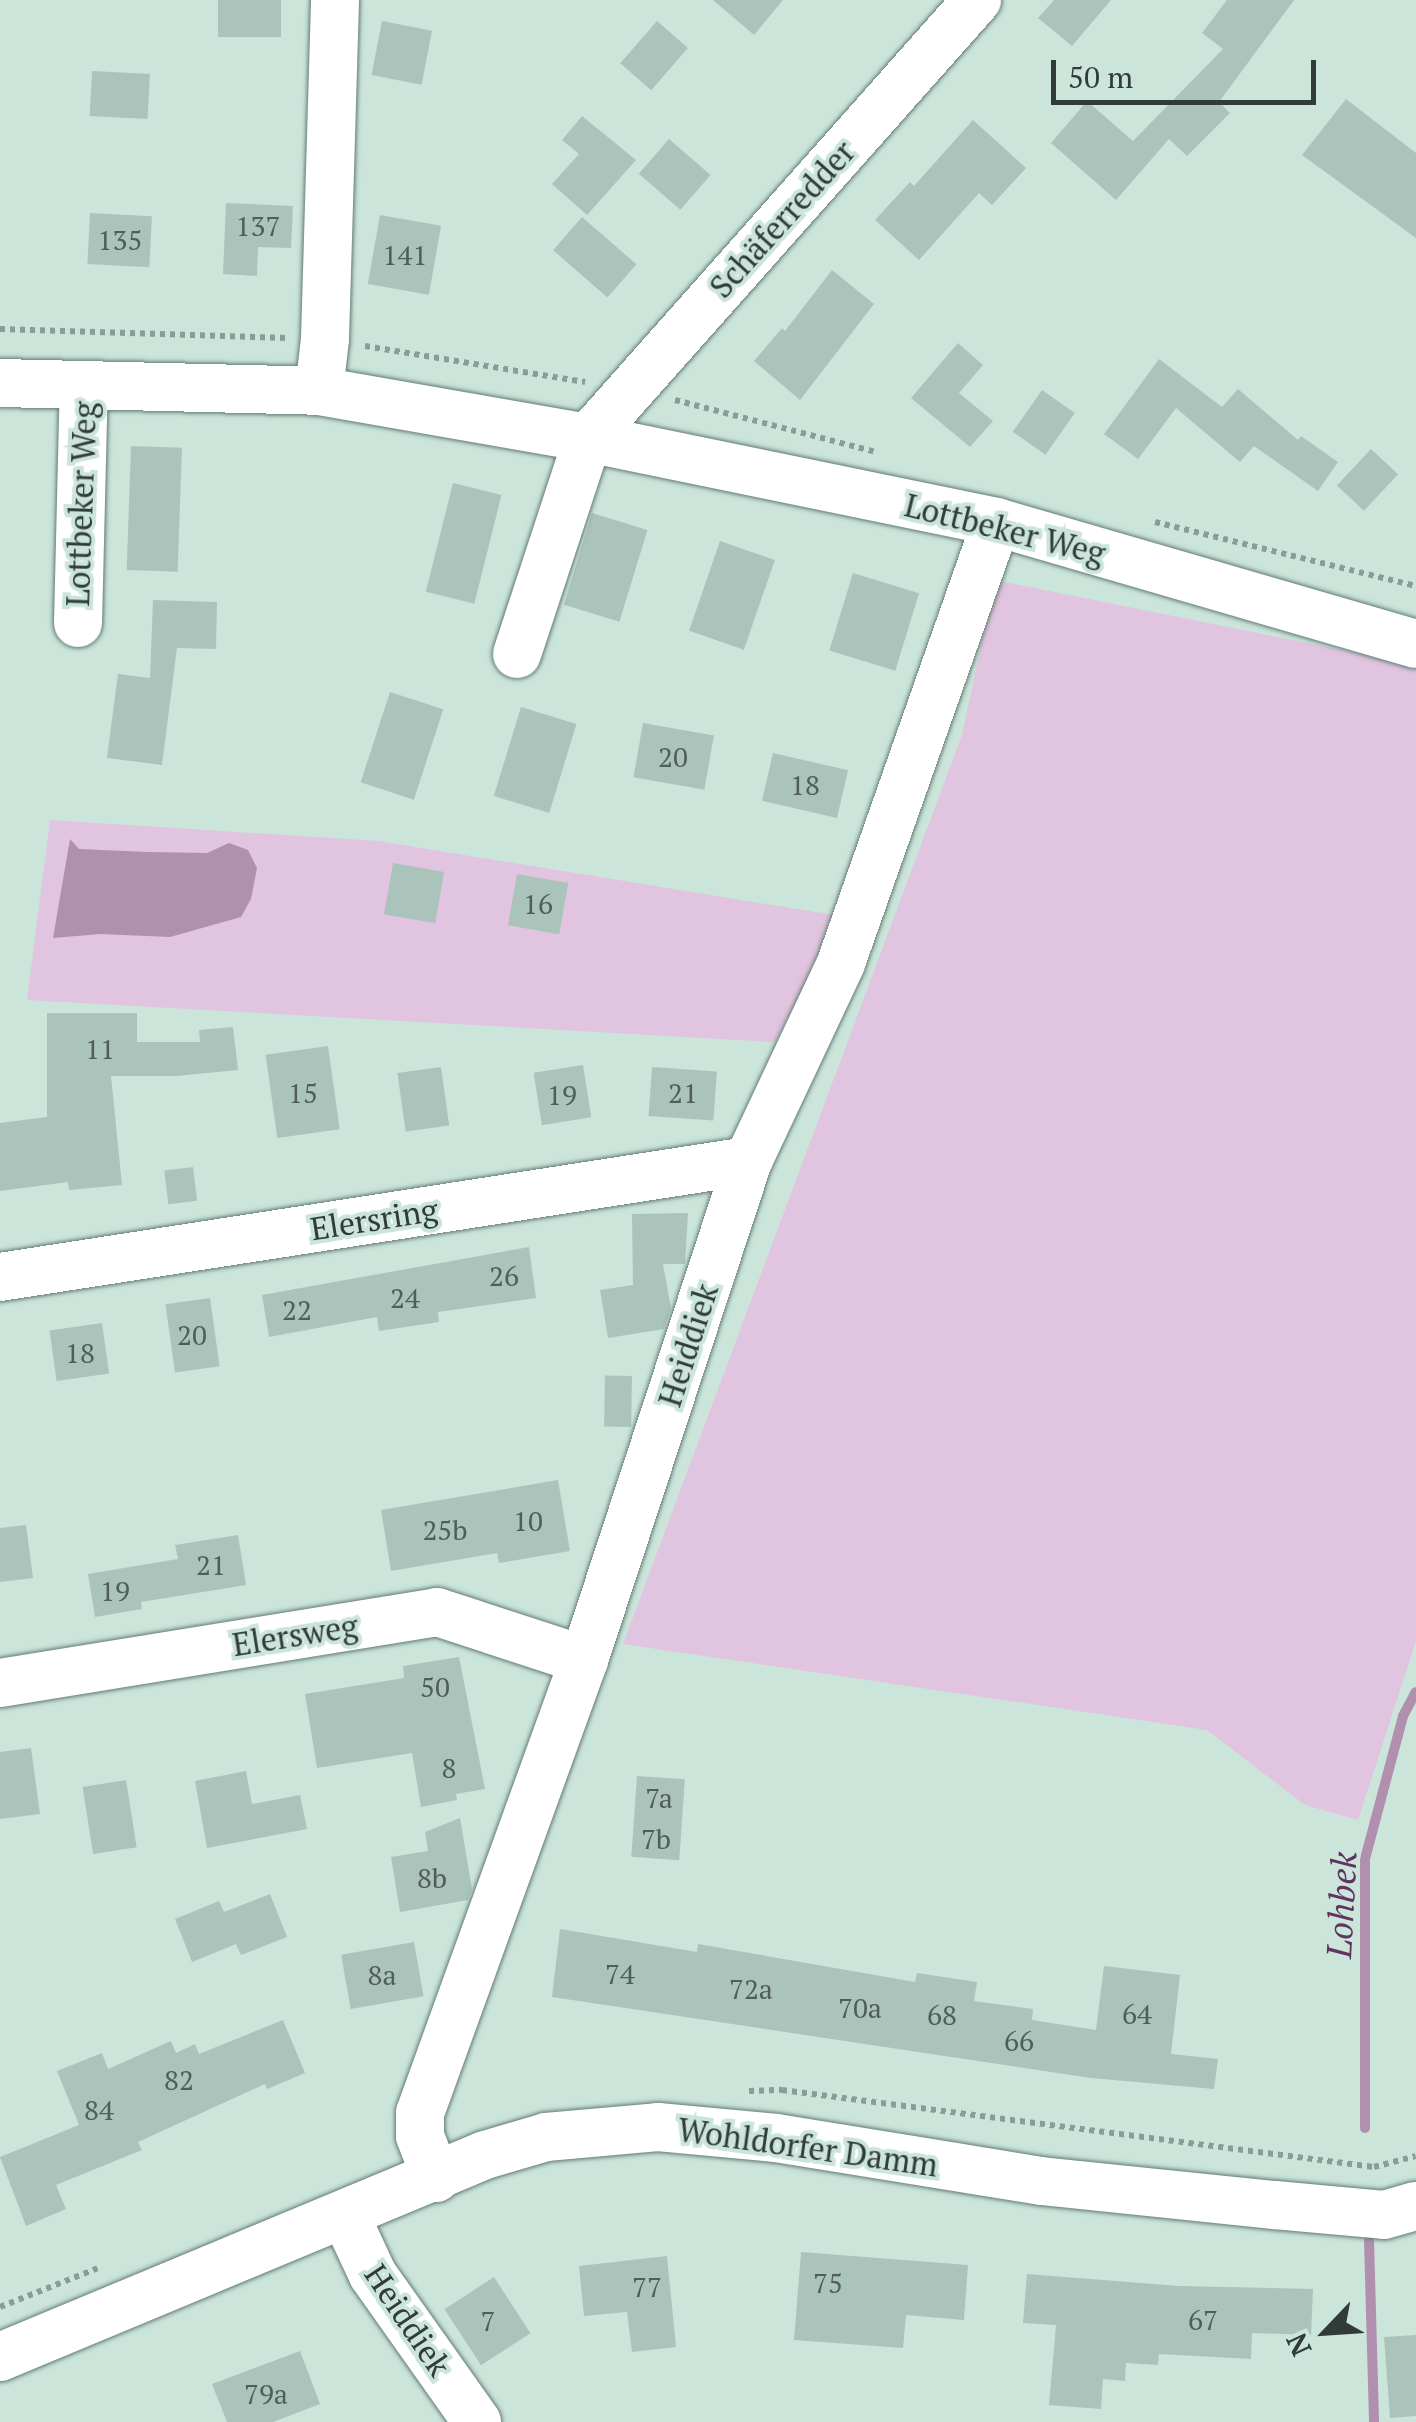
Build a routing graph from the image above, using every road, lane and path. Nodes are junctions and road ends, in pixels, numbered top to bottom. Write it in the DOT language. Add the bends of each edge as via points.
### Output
graph roads {
  1 [pos="336,0"];
  2 [pos="977,0"];
  3 [pos="0,384"];
  4 [pos="84,386"];
  5 [pos="319,391"];
  6 [pos="588,438"];
  7 [pos="996,522"];
  8 [pos="78,624"];
  9 [pos="1416,644"];
  10 [pos="517,654"];
  11 [pos="748,1161"];
  12 [pos="0,1278"];
  13 [pos="584,1660"];
  14 [pos="0,1683"];
  15 [pos="436,2178"];
  16 [pos="1416,2206"];
  17 [pos="346,2215"];
  18 [pos="0,2356"];
  19 [pos="478,2422"];
  1 -- 5 [label="street"];
  2 -- 6 [label="street, Schäferredder"];
  3 -- 4 [label="street, Lottbeker Weg"];
  4 -- 5 [label="street, Lottbeker Weg"];
  4 -- 8 [label="street, Lottbeker Weg"];
  5 -- 6 [label="street, Lottbeker Weg"];
  6 -- 7 [label="street, Lottbeker Weg"];
  6 -- 10 [label="street"];
  7 -- 9 [label="street, Lottbeker Weg"];
  7 -- 11 [label="street, Heiddiek" via="841,963"];
  11 -- 12 [label="street, Elersring"];
  11 -- 13 [label="street, Heiddiek"];
  13 -- 14 [label="street, Elersweg" via="437,1612"];
  13 -- 15 [label="street, Heiddiek" via="420,2113 420,2136"];
  15 -- 16 [label="street, Wohldorfer Damm" via="546,2137 658,2127 776,2138 1041,2181 1384,2215"];
  15 -- 17 [label="street, Wohldorfer Damm"];
  17 -- 18 [label="street, Wohldorfer Damm"];
  17 -- 19 [label="street, Heiddiek" via="373,2275"];
}
